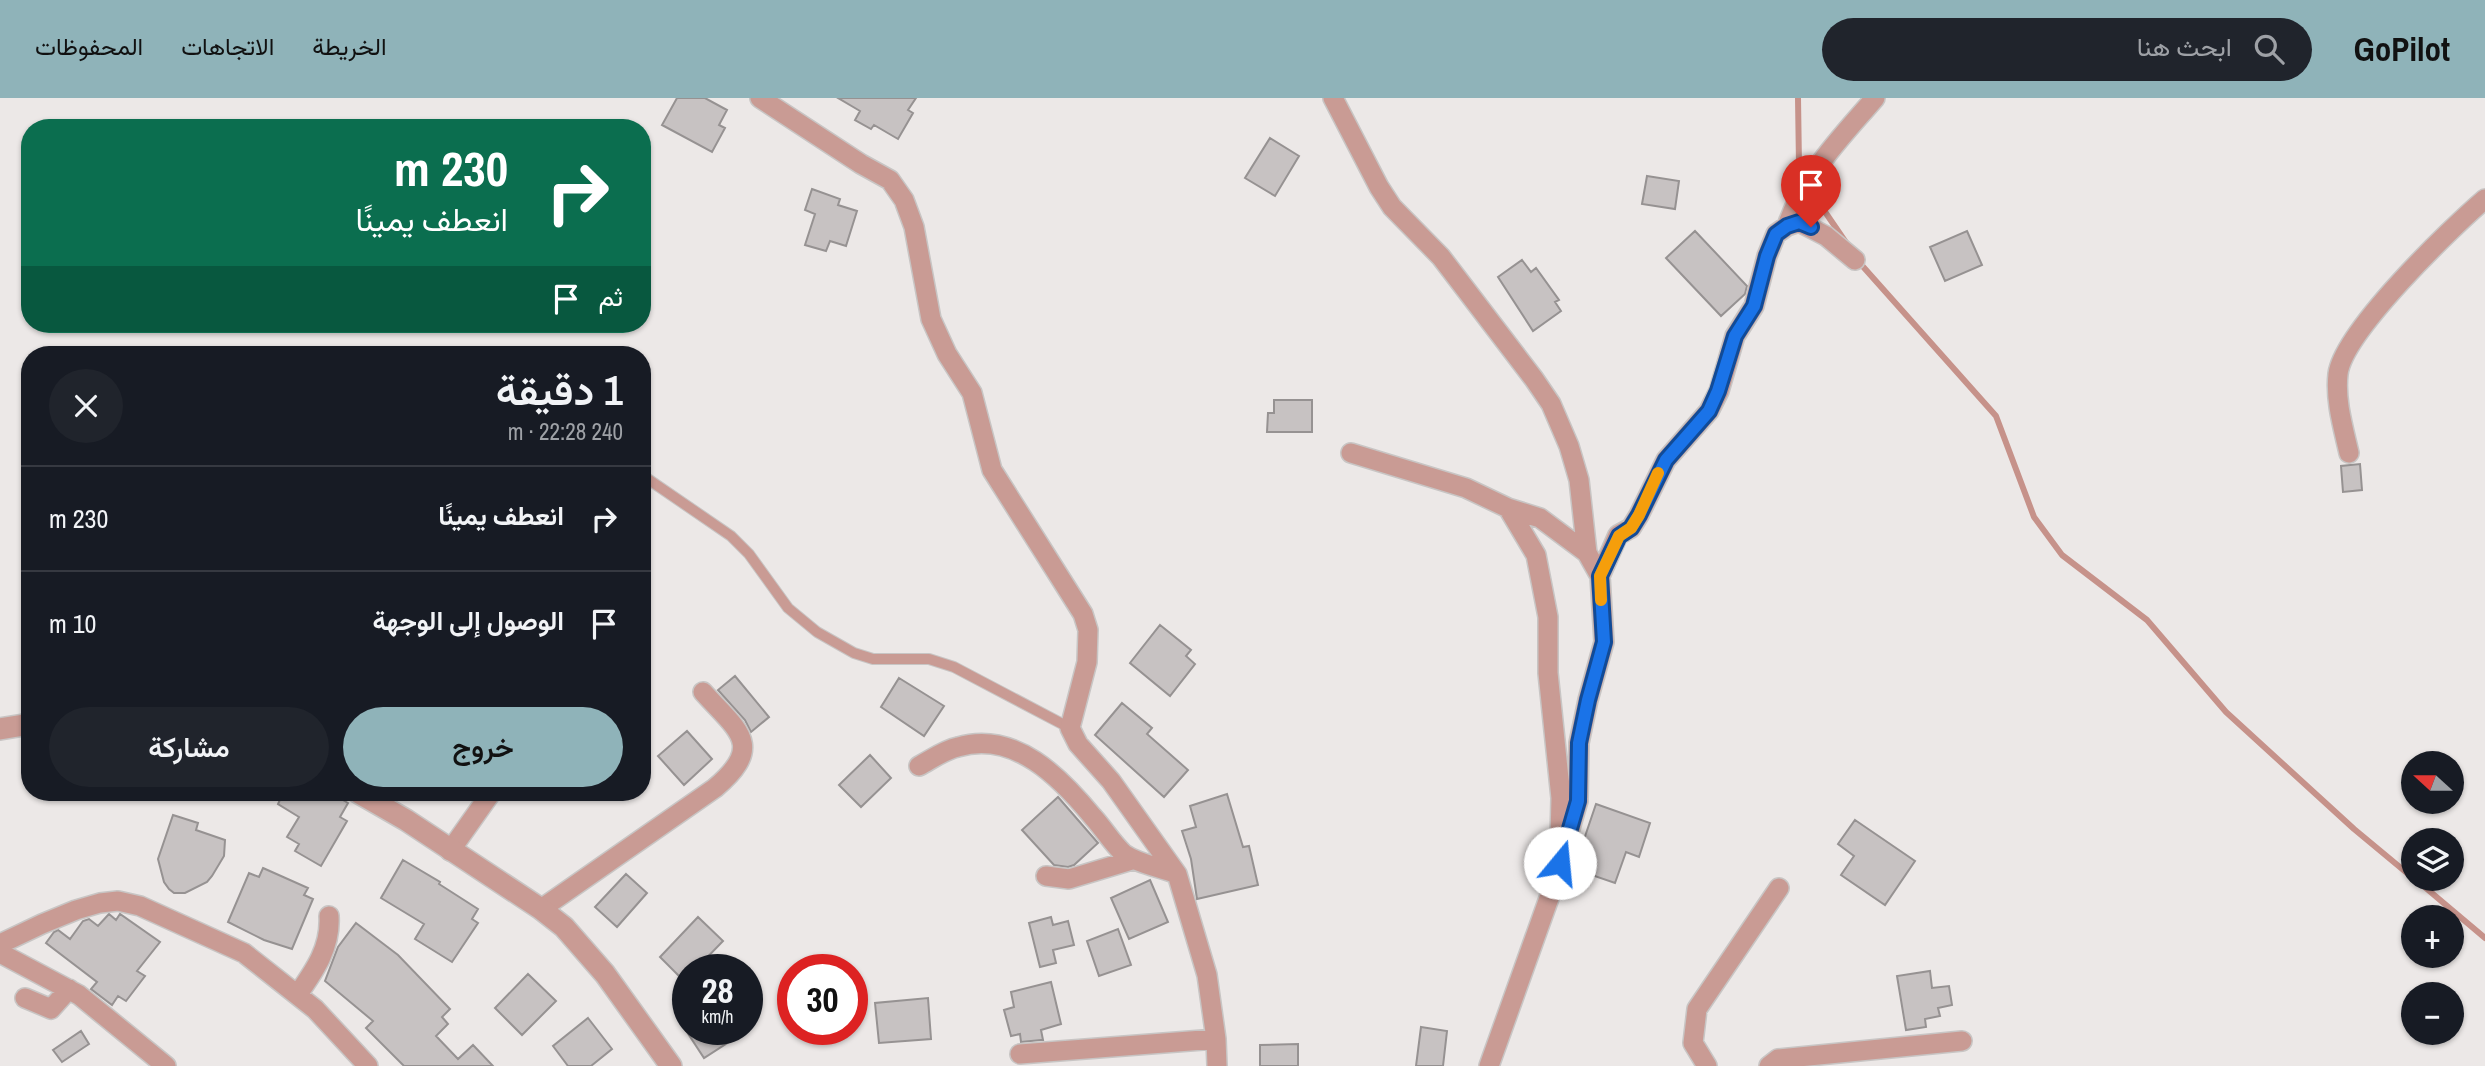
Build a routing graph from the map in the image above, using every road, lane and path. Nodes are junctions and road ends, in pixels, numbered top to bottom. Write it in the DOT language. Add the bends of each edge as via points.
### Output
graph roads {
  1 [pos="760,98"];
  2 [pos="1333,98"];
  3 [pos="1875,98"];
  4 [pos="2485,199"];
  5 [pos="1787,226"];
  6 [pos="1856,260"];
  7 [pos="1351,453"];
  8 [pos="2349,453"];
  9 [pos="651,481"];
  10 [pos="1508,508"];
  11 [pos="1587,552"];
  12 [pos="1600,576"];
  13 [pos="703,692"];
  14 [pos="21,726"];
  15 [pos="1070,728"];
  16 [pos="0,729"];
  17 [pos="919,766"];
  18 [pos="373,801"];
  19 [pos="485,801"];
  20 [pos="450,851"];
  21 [pos="1132,860"];
  22 [pos="1560,863"];
  23 [pos="1177,874"];
  24 [pos="1046,876"];
  25 [pos="1779,888"];
  26 [pos="541,909"];
  27 [pos="329,916"];
  28 [pos="0,944"];
  29 [pos="0,953"];
  30 [pos="69,989"];
  31 [pos="298,994"];
  32 [pos="25,998"];
  33 [pos="1216,1039"];
  34 [pos="1962,1041"];
  35 [pos="1020,1054"];
  36 [pos="166,1066"];
  37 [pos="368,1066"];
  38 [pos="671,1066"];
  39 [pos="1217,1066"];
  40 [pos="1489,1066"];
  41 [pos="1707,1066"];
  42 [pos="1769,1066"];
  1 -- 15 [label="street" via="890,180 904,200 914,227 931,319 972,393 992,470 1083,614 1088,630 1087,662"];
  2 -- 11 [label="street" via="1392,207 1441,257 1551,404 1579,480"];
  3 -- 5 [label="street" via="1830,148 1797,199"];
  4 -- 8 [label="street" via="2389,295 2353,340 2338,372 2340,415"];
  5 -- 6 [label="street" via="1799,222 1811,227"];
  5 -- 12 [label="street" via="1776,234 1754,306 1735,336 1709,411 1666,460 1639,515 1619,536"];
  7 -- 10 [label="street" via="1466,488"];
  9 -- 15 [label="lane" via="731,536 788,608 817,632 873,659 929,659 954,667"];
  10 -- 11 [label="street" via="1540,518"];
  10 -- 22 [label="street" via="1536,555 1548,617 1548,673 1562,799"];
  11 -- 12 [label="street"];
  12 -- 22 [label="street" via="1604,642 1579,743 1578,801"];
  13 -- 26 [label="street" via="742,737 740,762 715,788"];
  14 -- 16 [label="street"];
  15 -- 23 [label="street"];
  17 -- 21 [label="street" via="958,747 976,744 1020,752 1063,784"];
  18 -- 20 [label="street"];
  19 -- 20 [label="street"];
  20 -- 26 [label="street"];
  21 -- 23 [label="street"];
  21 -- 24 [label="street" via="1069,879"];
  22 -- 40 [label="street"];
  23 -- 33 [label="street" via="1207,975"];
  25 -- 41 [label="street" via="1697,1009 1693,1043"];
  26 -- 38 [label="street" via="564,927 605,974"];
  27 -- 31 [label="street" via="326,946"];
  28 -- 31 [label="street" via="76,910 118,901 140,906 244,953"];
  29 -- 30 [label="street"];
  30 -- 32 [label="street" via="51,1009"];
  30 -- 36 [label="street"];
  31 -- 37 [label="street"];
  33 -- 35 [label="street"];
  33 -- 39 [label="street"];
  34 -- 42 [label="street" via="1778,1059"];
}
